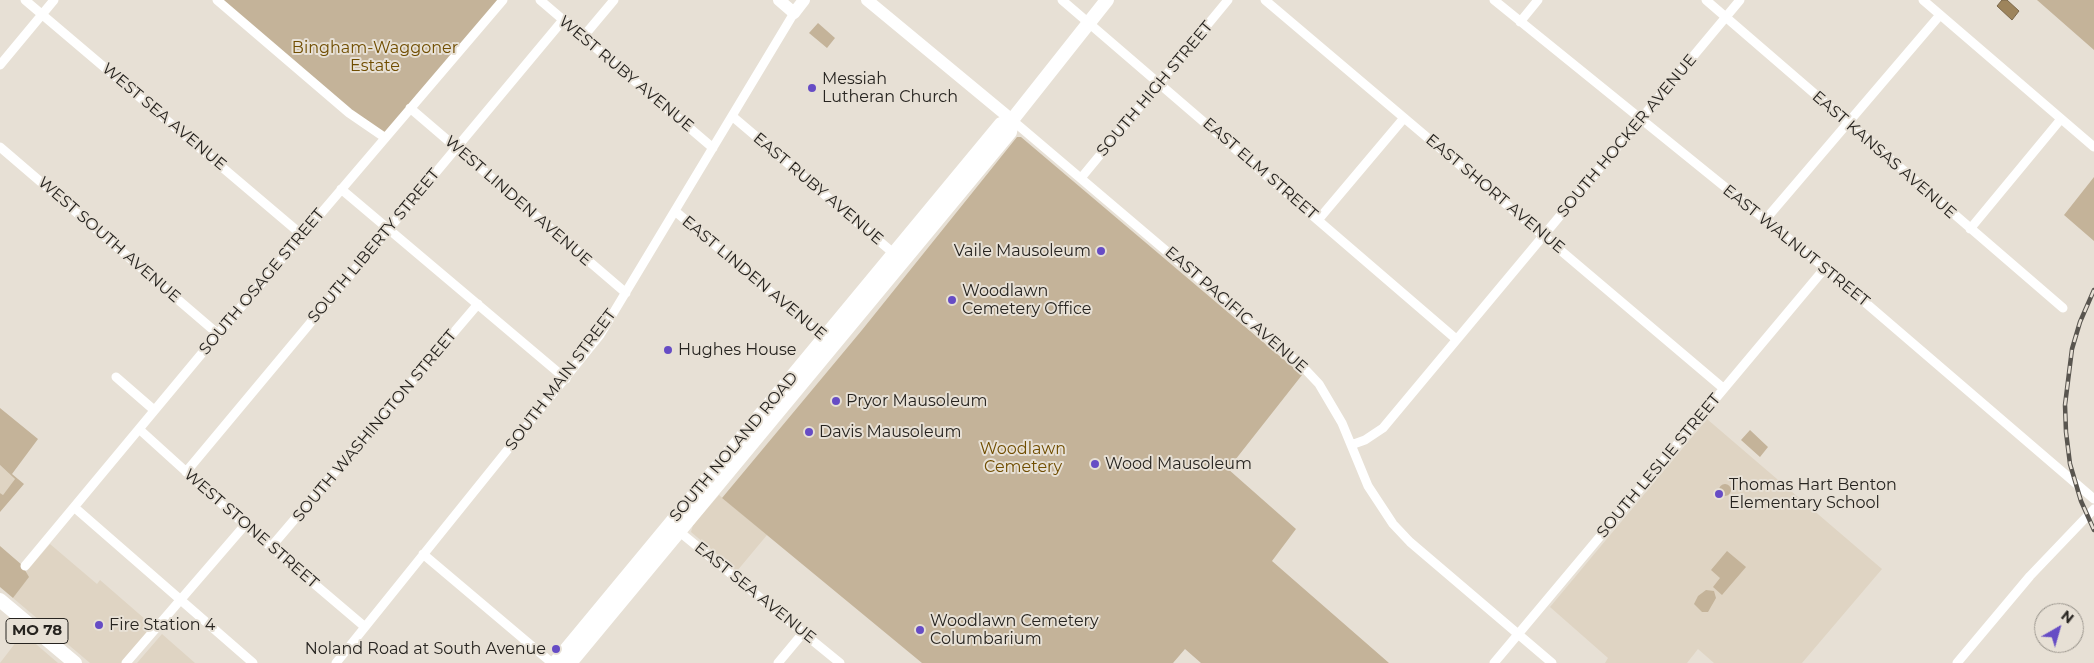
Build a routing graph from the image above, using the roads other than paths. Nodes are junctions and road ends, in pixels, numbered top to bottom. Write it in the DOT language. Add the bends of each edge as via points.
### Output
graph roads {
  1 [pos="25,0"];
  2 [pos="54,0"];
  3 [pos="217,0"];
  4 [pos="503,0"];
  5 [pos="540,0"];
  6 [pos="614,0"];
  7 [pos="779,0"];
  8 [pos="804,0"];
  9 [pos="867,0"];
  10 [pos="1062,0"];
  11 [pos="1107,0"];
  12 [pos="1228,0"];
  13 [pos="1265,0"];
  14 [pos="1494,0"];
  15 [pos="1538,0"];
  16 [pos="1706,0"];
  17 [pos="1740,0"];
  18 [pos="1923,0"];
  19 [pos="794,13"];
  20 [pos="42,14"];
  21 [pos="1940,15"];
  22 [pos="1726,17"];
  23 [pos="563,20"];
  24 [pos="1520,22"];
  25 [pos="1089,23"];
  26 [pos="583,37"];
  27 [pos="0,65"];
  28 [pos="1159,83"];
  29 [pos="410,108"];
  30 [pos="732,116"];
  31 [pos="1404,118"];
  32 [pos="2061,119"];
  33 [pos="1012,120"];
  34 [pos="1640,120"];
  35 [pos="1849,124"];
  36 [pos="384,137"];
  37 [pos="0,147"];
  38 [pos="2094,147"];
  39 [pos="456,148"];
  40 [pos="713,148"];
  41 [pos="1081,178"];
  42 [pos="342,189"];
  43 [pos="675,211"];
  44 [pos="1318,220"];
  45 [pos="1765,220"];
  46 [pos="388,228"];
  47 [pos="1970,229"];
  48 [pos="302,235"];
  49 [pos="1544,235"];
  50 [pos="899,257"];
  51 [pos="1825,268"];
  52 [pos="626,293"];
  53 [pos="478,304"];
  54 [pos="2062,308"];
  55 [pos="218,334"];
  56 [pos="1456,339"];
  57 [pos="829,341"];
  58 [pos="116,377"];
  59 [pos="566,379"];
  60 [pos="1723,388"];
  61 [pos="154,410"];
  62 [pos="139,429"];
  63 [pos="1351,444"];
  64 [pos="186,472"];
  65 [pos="2094,499"];
  66 [pos="74,507"];
  67 [pos="2094,508"];
  68 [pos="245,525"];
  69 [pos="675,528"];
  70 [pos="272,547"];
  71 [pos="423,554"];
  72 [pos="25,566"];
  73 [pos="179,599"];
  74 [pos="0,600"];
  75 [pos="365,627"];
  76 [pos="803,632"];
  77 [pos="1518,634"];
  78 [pos="75,663"];
  79 [pos="126,663"];
  80 [pos="253,663"];
  81 [pos="336,663"];
  82 [pos="554,663"];
  83 [pos="570,663"];
  84 [pos="778,663"];
  85 [pos="840,663"];
  86 [pos="1494,663"];
  87 [pos="1552,663"];
  88 [pos="1956,663"];
  1 -- 20 [label="street, WEST SEA AVENUE"];
  2 -- 20 [label="street"];
  3 -- 36 [label="street" via="349,113"];
  4 -- 29 [label="street, SOUTH OSAGE STREET"];
  5 -- 23 [label="street, WEST RUBY AVENUE"];
  6 -- 26 [label="street"];
  7 -- 19 [label="street"];
  8 -- 19 [label="street, SOUTH MAIN STREET"];
  9 -- 33 [label="street, EAST PACIFIC AVENUE"];
  10 -- 25 [label="street, EAST ELM STREET"];
  11 -- 25 [label="main road, SOUTH NOLAND ROAD"];
  12 -- 28 [label="street, SOUTH HIGH STREET"];
  13 -- 31 [label="street, EAST SHORT AVENUE"];
  14 -- 24 [label="street, EAST WALNUT STREET"];
  15 -- 24 [label="street"];
  16 -- 22 [label="street, EAST KANSAS AVENUE"];
  17 -- 22 [label="street, SOUTH HOCKER AVENUE"];
  18 -- 21 [label="street"];
  19 -- 30 [label="street, SOUTH MAIN STREET"];
  20 -- 27 [label="street"];
  20 -- 48 [label="street, WEST SEA AVENUE"];
  21 -- 32 [label="street"];
  21 -- 35 [label="street"];
  22 -- 34 [label="street, SOUTH HOCKER AVENUE"];
  22 -- 35 [label="street, EAST KANSAS AVENUE"];
  23 -- 26 [label="street, WEST RUBY AVENUE"];
  23 -- 39 [label="street, SOUTH LIBERTY STREET"];
  24 -- 34 [label="street, EAST WALNUT STREET"];
  25 -- 28 [label="street, EAST ELM STREET"];
  25 -- 33 [label="main road, SOUTH NOLAND ROAD"];
  26 -- 40 [label="street, WEST RUBY AVENUE"];
  28 -- 41 [label="street, SOUTH HIGH STREET"];
  28 -- 44 [label="street, EAST ELM STREET"];
  29 -- 36 [label="street, SOUTH OSAGE STREET"];
  29 -- 39 [label="street, WEST LINDEN AVENUE"];
  30 -- 40 [label="street, SOUTH MAIN STREET"];
  30 -- 50 [label="street, EAST RUBY AVENUE"];
  31 -- 44 [label="street"];
  31 -- 49 [label="street, EAST SHORT AVENUE"];
  32 -- 38 [label="street"];
  32 -- 47 [label="street"];
  33 -- 41 [label="street, EAST PACIFIC AVENUE"];
  33 -- 50 [label="main road, SOUTH NOLAND ROAD" via="1010,132"];
  34 -- 45 [label="street, EAST WALNUT STREET"];
  34 -- 49 [label="street, SOUTH HOCKER AVENUE"];
  35 -- 45 [label="street"];
  35 -- 47 [label="street, EAST KANSAS AVENUE"];
  36 -- 42 [label="street, SOUTH OSAGE STREET"];
  37 -- 55 [label="street, WEST SOUTH AVENUE"];
  39 -- 46 [label="street, SOUTH LIBERTY STREET"];
  39 -- 52 [label="street, WEST LINDEN AVENUE"];
  40 -- 43 [label="street, SOUTH MAIN STREET"];
  41 -- 63 [label="street, EAST PACIFIC AVENUE" via="1304,367 1319,384"];
  42 -- 46 [label="street"];
  42 -- 48 [label="street, SOUTH OSAGE STREET"];
  43 -- 52 [label="street, SOUTH MAIN STREET"];
  43 -- 57 [label="street, EAST LINDEN AVENUE"];
  44 -- 56 [label="street, EAST ELM STREET"];
  45 -- 51 [label="street, EAST WALNUT STREET"];
  46 -- 53 [label="street"];
  46 -- 64 [label="street, SOUTH LIBERTY STREET"];
  47 -- 54 [label="street, EAST KANSAS AVENUE"];
  48 -- 55 [label="street, SOUTH OSAGE STREET"];
  49 -- 56 [label="street, SOUTH HOCKER AVENUE"];
  49 -- 60 [label="street, EAST SHORT AVENUE"];
  50 -- 57 [label="main road, SOUTH NOLAND ROAD"];
  51 -- 60 [label="street, SOUTH LESLIE STREET"];
  51 -- 65 [label="street, EAST WALNUT STREET"];
  52 -- 59 [label="street, SOUTH MAIN STREET" via="600,335"];
  53 -- 59 [label="street"];
  53 -- 70 [label="street, SOUTH WASHINGTON STREET"];
  55 -- 61 [label="street, SOUTH OSAGE STREET"];
  56 -- 63 [label="street, SOUTH HOCKER AVENUE" via="1383,428 1365,440"];
  57 -- 69 [label="main road, SOUTH NOLAND ROAD"];
  58 -- 61 [label="street"];
  59 -- 71 [label="street, SOUTH MAIN STREET"];
  60 -- 77 [label="street, SOUTH LESLIE STREET"];
  61 -- 62 [label="street, SOUTH OSAGE STREET"];
  62 -- 64 [label="street, WEST STONE STREET"];
  62 -- 66 [label="street, SOUTH OSAGE STREET"];
  63 -- 77 [label="street, EAST PACIFIC AVENUE" via="1368,486 1393,524"];
  64 -- 68 [label="street, WEST STONE STREET"];
  66 -- 72 [label="street, SOUTH OSAGE STREET"];
  66 -- 73 [label="street"];
  67 -- 88 [label="street" via="2030,576"];
  68 -- 70 [label="street, WEST STONE STREET"];
  68 -- 73 [label="street"];
  69 -- 76 [label="street, EAST SEA AVENUE"];
  69 -- 82 [label="main road, SOUTH NOLAND ROAD"];
  69 -- 83 [label="main road, SOUTH NOLAND ROAD"];
  70 -- 75 [label="street, WEST STONE STREET"];
  71 -- 75 [label="street, SOUTH MAIN STREET"];
  71 -- 82 [label="street"];
  73 -- 79 [label="street"];
  73 -- 80 [label="street"];
  74 -- 78 [label="main road, MO 78"];
  75 -- 81 [label="street, SOUTH MAIN STREET"];
  76 -- 84 [label="street"];
  76 -- 85 [label="street, EAST SEA AVENUE"];
  77 -- 86 [label="street, SOUTH LESLIE STREET"];
  77 -- 87 [label="street, EAST PACIFIC AVENUE"];
}
